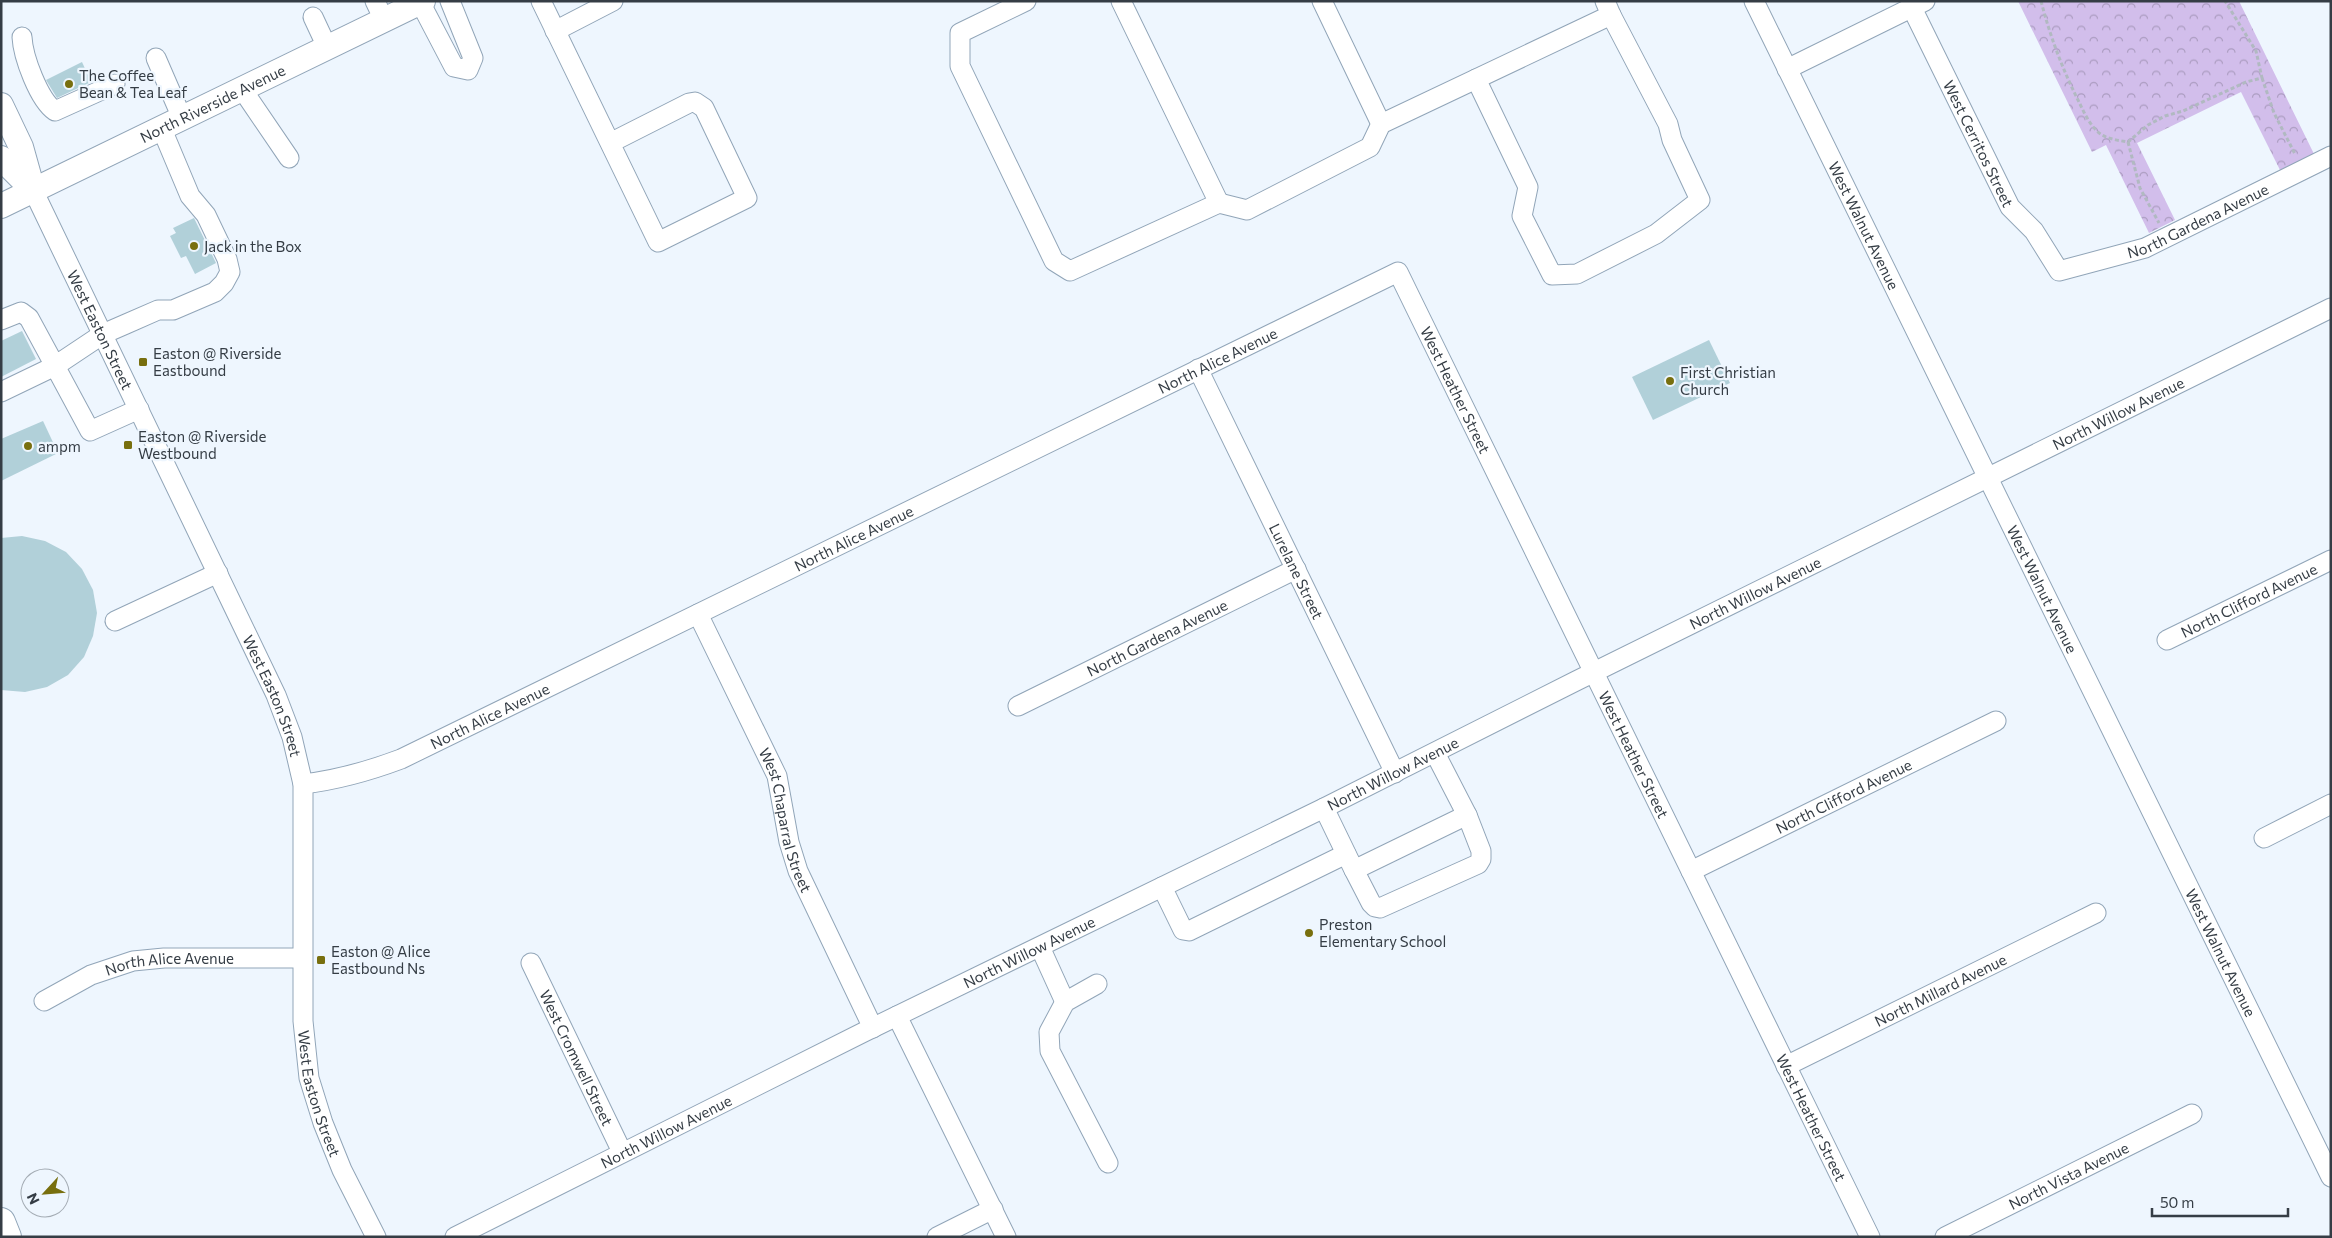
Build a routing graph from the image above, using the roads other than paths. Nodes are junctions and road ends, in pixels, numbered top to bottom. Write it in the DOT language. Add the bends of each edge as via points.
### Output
graph roads {
  1 [pos="450,1"];
  2 [pos="541,1"];
  3 [pos="613,1"];
  4 [pos="1026,1"];
  5 [pos="1121,1"];
  6 [pos="1322,1"];
  7 [pos="1754,1"];
  8 [pos="421,2"];
  9 [pos="1918,5"];
  10 [pos="1608,8"];
  11 [pos="379,11"];
  12 [pos="312,17"];
  13 [pos="555,31"];
  14 [pos="22,37"];
  15 [pos="327,48"];
  16 [pos="156,58"];
  17 [pos="1787,69"];
  18 [pos="1476,79"];
  19 [pos="115,84"];
  20 [pos="242,88"];
  21 [pos="1,105"];
  22 [pos="172,122"];
  23 [pos="1381,124"];
  24 [pos="610,142"];
  25 [pos="2331,156"];
  26 [pos="1,158"];
  27 [pos="289,158"];
  28 [pos="33,190"];
  29 [pos="1219,203"];
  30 [pos="1,206"];
  31 [pos="2060,271"];
  32 [pos="1398,272"];
  33 [pos="2331,308"];
  34 [pos="1,320"];
  35 [pos="103,334"];
  36 [pos="55,366"];
  37 [pos="1198,369"];
  38 [pos="1,392"];
  39 [pos="139,410"];
  40 [pos="1987,477"];
  41 [pos="2331,560"];
  42 [pos="1296,569"];
  43 [pos="218,573"];
  44 [pos="698,614"];
  45 [pos="115,622"];
  46 [pos="2167,640"];
  47 [pos="1595,672"];
  48 [pos="1018,706"];
  49 [pos="1996,721"];
  50 [pos="1435,753"];
  51 [pos="1395,772"];
  52 [pos="303,784"];
  53 [pos="2331,804"];
  54 [pos="1324,808"];
  55 [pos="1467,815"];
  56 [pos="2264,838"];
  57 [pos="1350,862"];
  58 [pos="1691,871"];
  59 [pos="1162,887"];
  60 [pos="2096,913"];
  61 [pos="1040,947"];
  62 [pos="302,958"];
  63 [pos="530,963"];
  64 [pos="1097,984"];
  65 [pos="44,1001"];
  66 [pos="1065,1002"];
  67 [pos="897,1016"];
  68 [pos="873,1028"];
  69 [pos="1786,1066"];
  70 [pos="2192,1114"];
  71 [pos="622,1152"];
  72 [pos="1108,1163"];
  73 [pos="2331,1177"];
  74 [pos="993,1209"];
  75 [pos="1,1222"];
  76 [pos="7,1237"];
  77 [pos="376,1237"];
  78 [pos="455,1237"];
  79 [pos="937,1237"];
  80 [pos="1006,1237"];
  81 [pos="1870,1237"];
  82 [pos="1945,1237"];
  1 -- 8 [label="street" via="473,58 468,70 454,67"];
  2 -- 13 [label="street"];
  3 -- 13 [label="street"];
  4 -- 29 [label="street" via="960,33 960,66 1054,260 1070,271"];
  5 -- 29 [label="street"];
  6 -- 23 [label="street"];
  7 -- 17 [label="street, West Walnut Avenue"];
  8 -- 11 [label="main road, North Riverside Avenue"];
  9 -- 17 [label="street"];
  9 -- 31 [label="street, West Cerritos Street" via="2010,206 2034,231"];
  10 -- 18 [label="street"];
  10 -- 18 [label="street" via="1668,124 1672,140 1700,200 1656,234 1577,274 1552,275 1522,216 1528,187"];
  11 -- 15 [label="main road, North Riverside Avenue"];
  12 -- 15 [label="street"];
  13 -- 24 [label="street"];
  14 -- 19 [label="street" via="22,51 33,76 50,107 55,110"];
  15 -- 20 [label="main road, North Riverside Avenue"];
  16 -- 22 [label="street"];
  17 -- 40 [label="street, West Walnut Avenue"];
  18 -- 23 [label="street"];
  20 -- 22 [label="main road, North Riverside Avenue"];
  20 -- 27 [label="street"];
  21 -- 28 [label="main road" via="21,147"];
  22 -- 28 [label="main road, North Riverside Avenue"];
  22 -- 35 [label="street" via="190,196 206,215 230,272 215,292 173,310 158,310"];
  23 -- 29 [label="street" via="1370,147 1247,210"];
  24 -- 24 [label="street" via="658,242 747,198 704,108 696,102"];
  25 -- 31 [label="street, North Gardena Avenue" via="2169,238 2145,248"];
  26 -- 28 [label="main road"];
  28 -- 30 [label="main road, North Riverside Avenue"];
  28 -- 35 [label="street, West Easton Street"];
  32 -- 37 [label="street, North Alice Avenue"];
  32 -- 47 [label="street, West Heather Street"];
  33 -- 40 [label="street, North Willow Avenue"];
  34 -- 36 [label="street" via="21,312 29,318"];
  35 -- 36 [label="street"];
  35 -- 39 [label="street, West Easton Street"];
  36 -- 38 [label="street"];
  36 -- 39 [label="street" via="90,432"];
  37 -- 42 [label="street, Lurelane Street"];
  37 -- 44 [label="street, North Alice Avenue"];
  39 -- 43 [label="street, West Easton Street"];
  40 -- 47 [label="street, North Willow Avenue"];
  40 -- 73 [label="street, West Walnut Avenue"];
  41 -- 46 [label="street, North Clifford Avenue"];
  42 -- 48 [label="street, North Gardena Avenue"];
  42 -- 51 [label="street, Lurelane Street"];
  43 -- 45 [label="street"];
  43 -- 52 [label="street, West Easton Street" via="284,715"];
  44 -- 52 [label="street, North Alice Avenue" via="401,759 371,771"];
  44 -- 68 [label="street, West Chaparral Street" via="777,776 789,842 798,871"];
  47 -- 50 [label="street, North Willow Avenue"];
  47 -- 58 [label="street, West Heather Street"];
  49 -- 58 [label="street, North Clifford Avenue"];
  50 -- 51 [label="street, North Willow Avenue"];
  50 -- 55 [label="street"];
  51 -- 54 [label="street, North Willow Avenue"];
  52 -- 62 [label="street, West Easton Street"];
  53 -- 56 [label="street"];
  54 -- 57 [label="street"];
  54 -- 59 [label="street, North Willow Avenue"];
  55 -- 57 [label="street"];
  55 -- 57 [label="street" via="1481,851 1478,864 1380,908 1371,903"];
  57 -- 59 [label="street" via="1193,931 1183,930"];
  58 -- 69 [label="street, West Heather Street"];
  59 -- 61 [label="street, North Willow Avenue"];
  60 -- 69 [label="street, North Millard Avenue"];
  61 -- 66 [label="street"];
  61 -- 67 [label="street, North Willow Avenue"];
  62 -- 65 [label="street, North Alice Avenue" via="133,961 91,975"];
  62 -- 77 [label="street, West Easton Street" via="303,1021 309,1078 339,1162"];
  63 -- 71 [label="street, West Cromwell Street"];
  64 -- 66 [label="street"];
  66 -- 72 [label="street" via="1049,1032 1050,1051"];
  67 -- 68 [label="street, North Willow Avenue"];
  67 -- 74 [label="street"];
  68 -- 71 [label="street, North Willow Avenue"];
  69 -- 81 [label="street, West Heather Street"];
  70 -- 82 [label="street, North Vista Avenue"];
  71 -- 78 [label="street, North Willow Avenue"];
  74 -- 79 [label="street"];
  74 -- 80 [label="street"];
  75 -- 76 [label="highway"];
}
